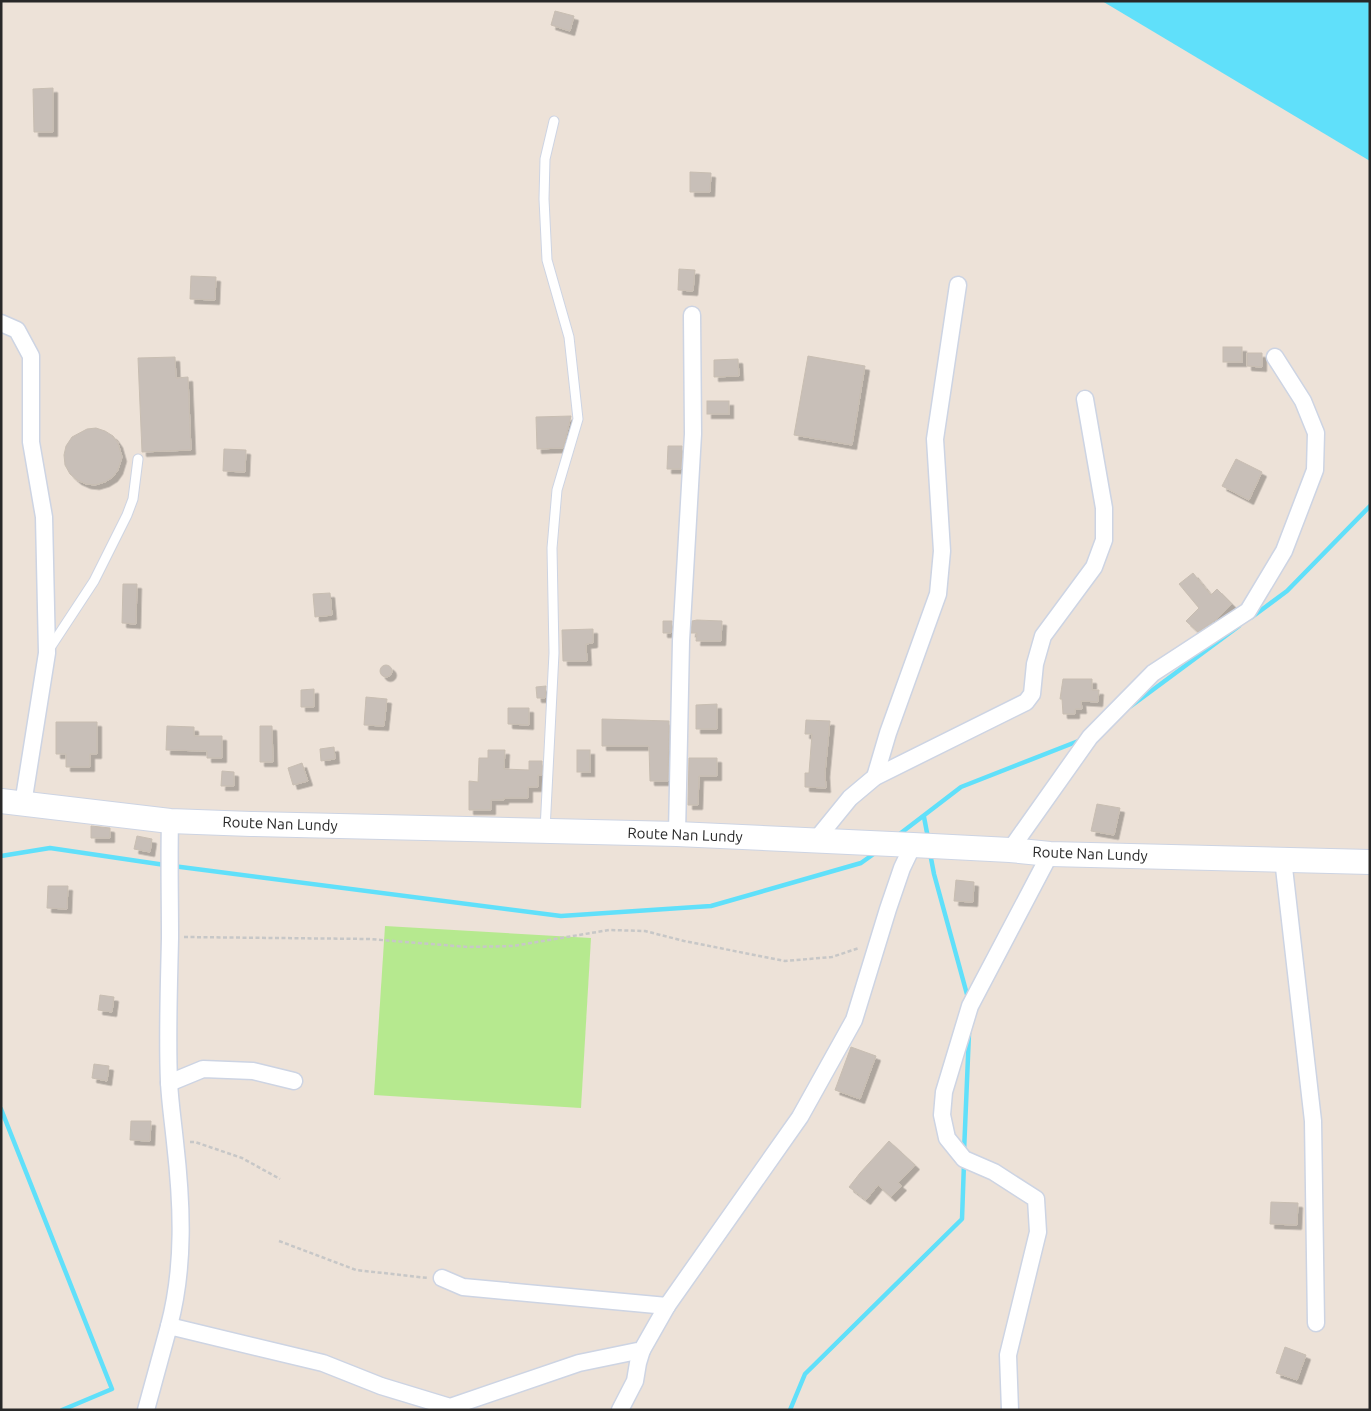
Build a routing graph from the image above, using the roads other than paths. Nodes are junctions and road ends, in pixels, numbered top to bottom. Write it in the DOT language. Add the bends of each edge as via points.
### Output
graph roads {
  1 [pos="554,121"];
  2 [pos="958,285"];
  3 [pos="692,315"];
  4 [pos="1,323"];
  5 [pos="1275,357"];
  6 [pos="1085,399"];
  7 [pos="138,459"];
  8 [pos="47,653"];
  9 [pos="875,776"];
  10 [pos="12,803"];
  11 [pos="170,821"];
  12 [pos="544,830"];
  13 [pos="676,834"];
  14 [pos="815,841"];
  15 [pos="913,845"];
  16 [pos="1010,850"];
  17 [pos="1050,854"];
  18 [pos="1283,859"];
  19 [pos="1370,862"];
  20 [pos="294,1081"];
  21 [pos="169,1083"];
  22 [pos="442,1278"];
  23 [pos="667,1306"];
  24 [pos="1316,1323"];
  25 [pos="169,1326"];
  26 [pos="642,1350"];
  27 [pos="146,1410"];
  28 [pos="620,1410"];
  29 [pos="1010,1410"];
  1 -- 12 [label="lane" via="546,159 547,260 569,337 578,419 557,490 552,548 554,653"];
  2 -- 9 [label="street" via="935,439 942,551 938,594"];
  3 -- 13 [label="street" via="693,434 681,640"];
  4 -- 8 [label="street" via="17,330 31,356 31,442 44,516"];
  5 -- 16 [label="street" via="1303,401 1316,433 1315,470 1284,551 1248,611 1153,673 1090,737"];
  6 -- 9 [label="street" via="1104,508 1104,540 1094,567 1043,636 1035,664 1032,694 1026,702"];
  7 -- 8 [label="lane" via="133,499 127,515 94,581"];
  8 -- 10 [label="street"];
  9 -- 14 [label="street" via="850,798"];
  10 -- 11 [label="main road, Route Nan Lundy"];
  11 -- 12 [label="main road, Route Nan Lundy"];
  11 -- 21 [label="street"];
  12 -- 13 [label="main road, Route Nan Lundy"];
  13 -- 14 [label="main road, Route Nan Lundy"];
  14 -- 15 [label="main road, Route Nan Lundy"];
  15 -- 16 [label="main road, Route Nan Lundy"];
  15 -- 23 [label="street" via="902,868 854,1020 800,1116"];
  16 -- 17 [label="main road, Route Nan Lundy"];
  17 -- 18 [label="main road, Route Nan Lundy"];
  17 -- 29 [label="street" via="970,1006 944,1092 942,1115 947,1138 964,1159 994,1172 1036,1199 1038,1232 1008,1355"];
  18 -- 19 [label="main road, Route Nan Lundy"];
  18 -- 24 [label="street" via="1313,1121"];
  20 -- 21 [label="street" via="253,1070 203,1069"];
  21 -- 25 [label="street" via="180,1197 177,1298"];
  22 -- 23 [label="street" via="463,1287"];
  23 -- 26 [label="street"];
  25 -- 26 [label="street" via="323,1363 381,1386 450,1407 579,1362"];
  25 -- 27 [label="street"];
  26 -- 28 [label="street" via="635,1381"];
}
